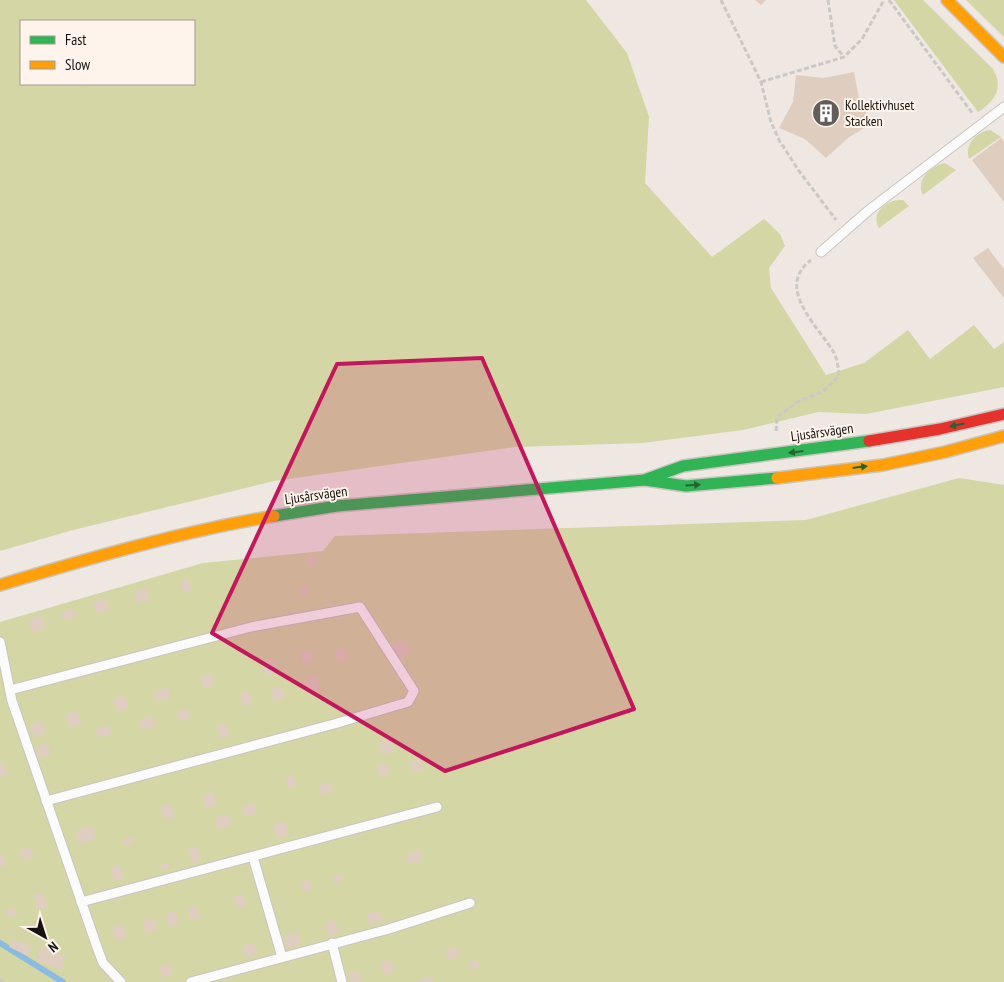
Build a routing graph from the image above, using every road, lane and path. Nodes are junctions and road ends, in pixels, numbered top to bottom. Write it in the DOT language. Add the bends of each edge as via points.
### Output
graph roads {
  1 [pos="721,0"];
  2 [pos="828,0"];
  3 [pos="884,0"];
  4 [pos="889,0"];
  5 [pos="947,0"];
  6 [pos="844,57"];
  7 [pos="1004,58"];
  8 [pos="761,82"];
  9 [pos="1004,107"];
  10 [pos="981,125"];
  11 [pos="844,230"];
  12 [pos="821,252"];
  13 [pos="1004,414"];
  14 [pos="776,434"];
  15 [pos="1004,436"];
  16 [pos="645,480"];
  17 [pos="0,584"];
  18 [pos="0,642"];
  19 [pos="10,690"];
  20 [pos="46,801"];
  21 [pos="437,807"];
  22 [pos="253,856"];
  23 [pos="81,902"];
  24 [pos="470,903"];
  25 [pos="332,944"];
  26 [pos="282,957"];
  27 [pos="0,980"];
  28 [pos="4,982"];
  29 [pos="121,982"];
  30 [pos="191,982"];
  31 [pos="342,982"];
  1 -- 8 [label="path"];
  2 -- 6 [label="path" via="835,46"];
  3 -- 6 [label="path" via="862,38"];
  4 -- 10 [label="path"];
  5 -- 7 [label="main road"];
  6 -- 8 [label="path"];
  8 -- 11 [label="path" via="779,140"];
  9 -- 10 [label="lane"];
  10 -- 11 [label="lane"];
  11 -- 12 [label="lane"];
  12 -- 14 [label="path" via="800,270 796,290 805,311 834,354 838,376 822,392 799,401 777,417"];
  13 -- 16 [label="main road, Ljusårsvägen, one-way" via="940,429 684,466"];
  16 -- 15 [label="main road, Ljusårsvägen, one-way" via="686,486 779,477 883,464"];
  16 -- 17 [label="main road, Ljusårsvägen" via="337,506 178,535"];
  18 -- 19 [label="lane"];
  19 -- 20 [label="lane"];
  19 -- 20 [label="lane" via="251,627 360,607 414,691 408,702"];
  20 -- 23 [label="lane"];
  21 -- 22 [label="lane"];
  22 -- 23 [label="lane"];
  22 -- 26 [label="lane"];
  23 -- 29 [label="lane" via="103,963"];
  24 -- 25 [label="lane"];
  25 -- 26 [label="lane"];
  25 -- 31 [label="lane"];
  26 -- 30 [label="lane"];
  27 -- 28 [label="path"];
}
